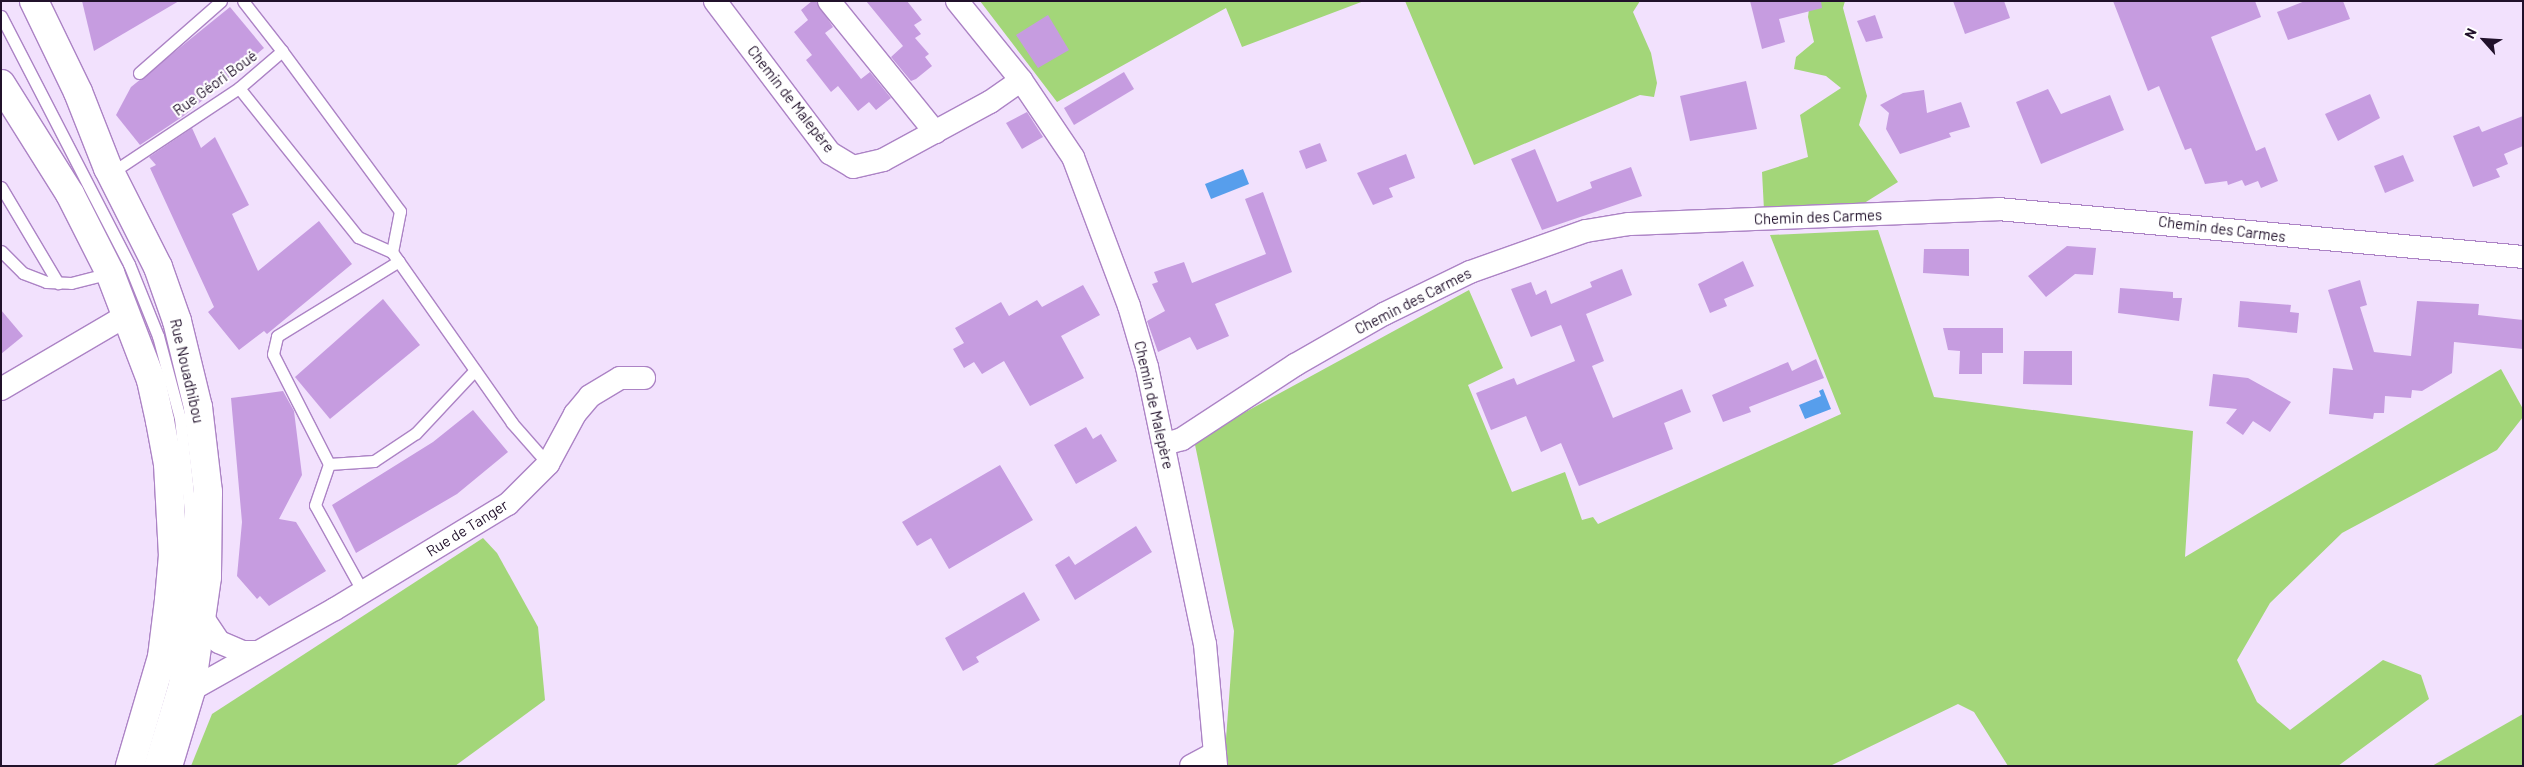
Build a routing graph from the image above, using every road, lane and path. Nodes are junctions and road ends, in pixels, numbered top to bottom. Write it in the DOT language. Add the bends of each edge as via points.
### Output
graph roads {
  1 [pos="34,1"];
  2 [pos="221,1"];
  3 [pos="243,1"];
  4 [pos="715,1"];
  5 [pos="829,1"];
  6 [pos="957,1"];
  7 [pos="1,16"];
  8 [pos="282,51"];
  9 [pos="139,73"];
  10 [pos="1021,80"];
  11 [pos="1,84"];
  12 [pos="239,88"];
  13 [pos="935,132"];
  14 [pos="111,173"];
  15 [pos="1,187"];
  16 [pos="1,251"];
  17 [pos="395,256"];
  18 [pos="2523,257"];
  19 [pos="120,269"];
  20 [pos="58,283"];
  21 [pos="130,320"];
  22 [pos="475,370"];
  23 [pos="644,378"];
  24 [pos="1,389"];
  25 [pos="1165,444"];
  26 [pos="330,464"];
  27 [pos="548,464"];
  28 [pos="364,592"];
  29 [pos="203,618"];
  30 [pos="256,652"];
  31 [pos="191,690"];
  32 [pos="1215,759"];
  33 [pos="130,766"];
  34 [pos="149,766"];
  35 [pos="168,766"];
  36 [pos="1191,766"];
  1 -- 14 [label="street, Rue Nouadhibou" via="78,92"];
  2 -- 9 [label="lane"];
  3 -- 8 [label="lane"];
  4 -- 13 [label="street, Chemin de Malepère" via="830,153 843,163 868,166"];
  5 -- 13 [label="street"];
  6 -- 10 [label="street, Chemin de Malepère"];
  7 -- 19 [label="lane, Rue Nouadhibou"];
  8 -- 12 [label="lane, Rue Géori Boué"];
  8 -- 17 [label="lane" via="400,211"];
  10 -- 13 [label="street, Chemin de Malepère"];
  10 -- 25 [label="street, Chemin de Malepère" via="1073,157 1090,195 1147,367"];
  11 -- 19 [label="street, Rue Nouadhibou"];
  12 -- 14 [label="lane, Rue Géori Boué"];
  12 -- 17 [label="lane" via="358,237"];
  14 -- 29 [label="street, Rue Nouadhibou" via="158,267 177,321 198,407 205,457 209,538"];
  15 -- 20 [label="lane"];
  16 -- 20 [label="lane" via="23,273"];
  17 -- 22 [label="lane"];
  17 -- 26 [label="lane" via="277,336 273,354"];
  18 -- 25 [label="street, Chemin des Carmes" via="1998,209 1586,230 1470,272 1384,314 1295,365 1182,439"];
  19 -- 20 [label="lane"];
  19 -- 21 [label="street, Rue Nouadhibou"];
  19 -- 34 [label="lane, Rue Nouadhibou" via="171,376 180,418 190,512 191,552 181,648"];
  21 -- 24 [label="street" via="117,321"];
  21 -- 33 [label="street, Rue Nouadhibou" via="160,421 168,464 173,555 162,657"];
  22 -- 26 [label="lane" via="416,433 374,461"];
  22 -- 27 [label="lane"];
  23 -- 27 [label="street, Rue de Tanger" via="620,378 590,396 575,414"];
  25 -- 32 [label="street, Chemin de Malepère" via="1205,644"];
  26 -- 28 [label="lane" via="314,505"];
  27 -- 28 [label="street, Rue de Tanger" via="508,504"];
  28 -- 30 [label="street, Rue de Tanger"];
  29 -- 30 [label="street" via="219,642 243,652"];
  29 -- 31 [label="street, Rue Nouadhibou"];
  30 -- 31 [label="street, Rue de Tanger"];
  31 -- 35 [label="street, Rue Nouadhibou"];
  32 -- 36 [label="street, Chemin de Malepère"];
}
